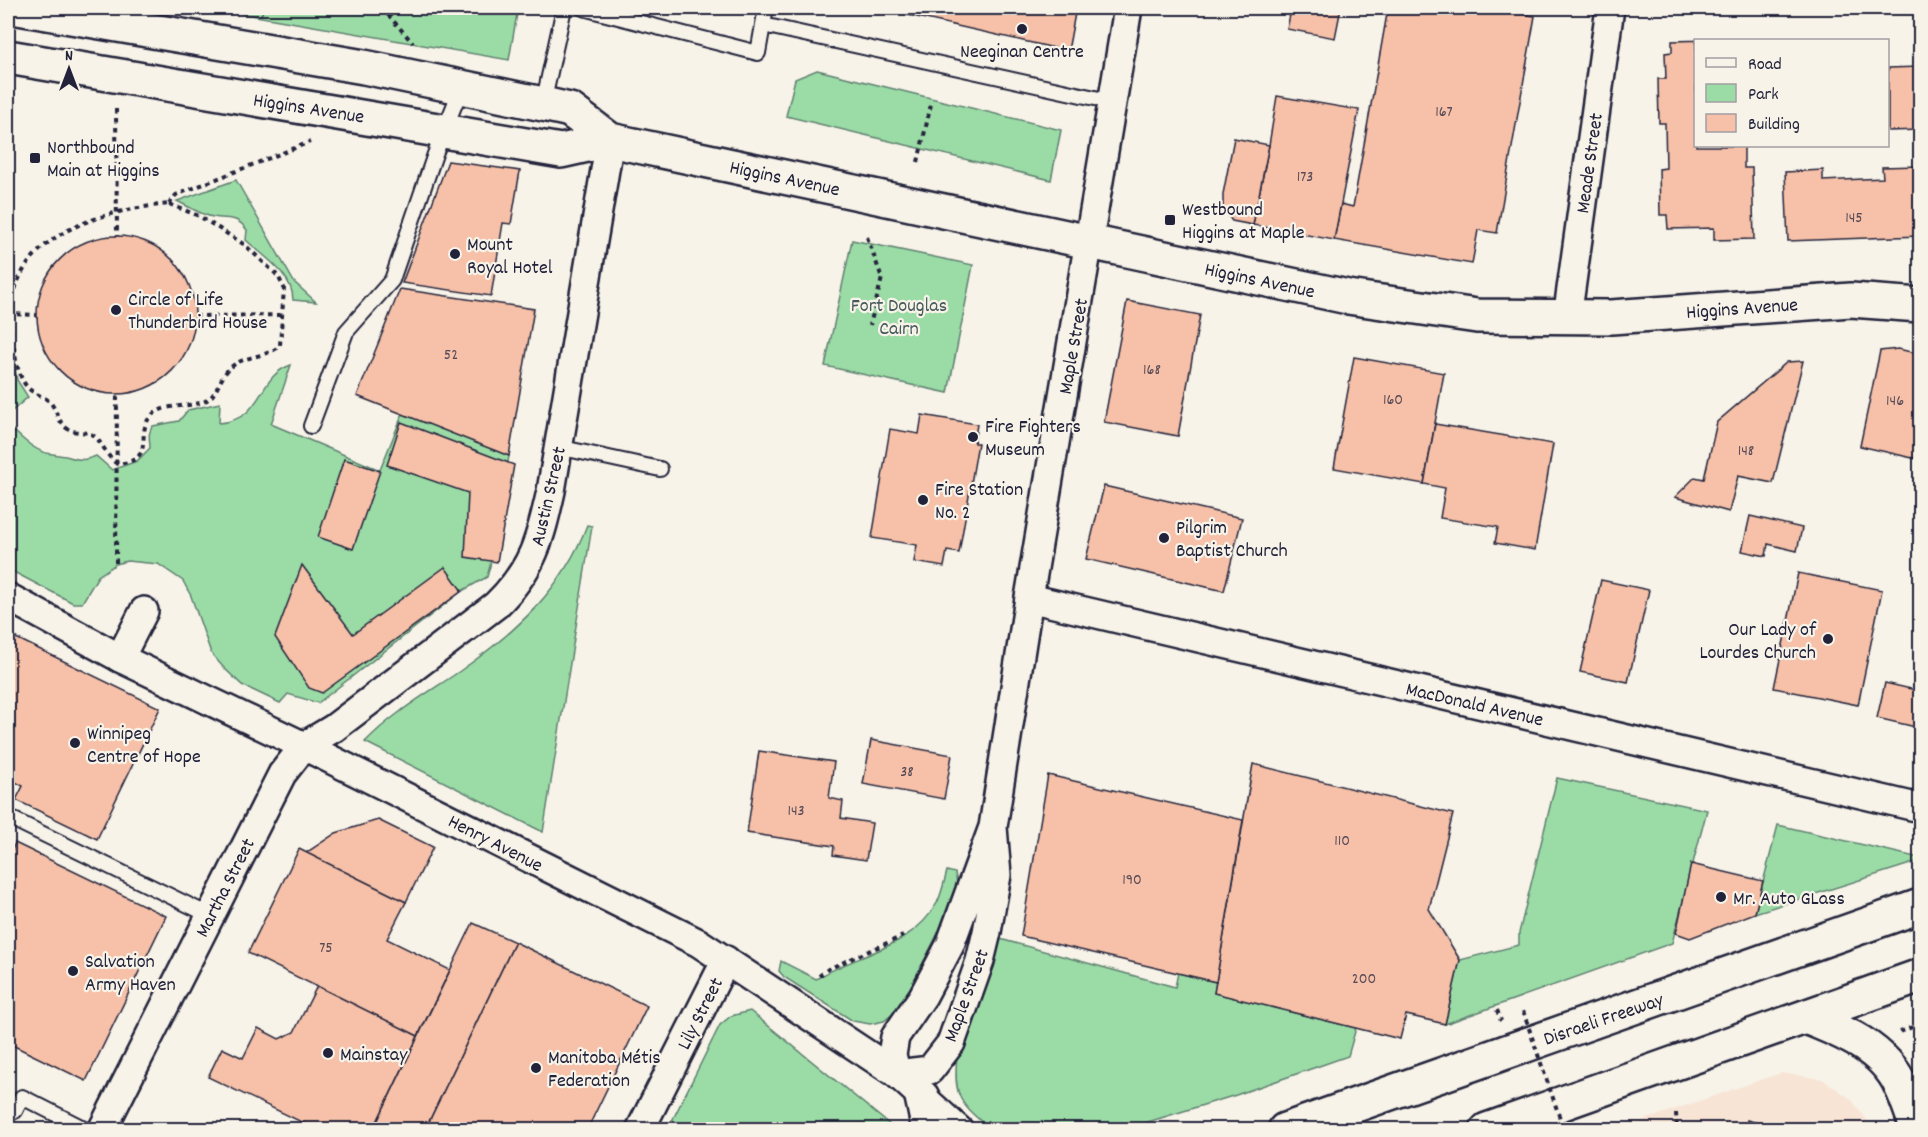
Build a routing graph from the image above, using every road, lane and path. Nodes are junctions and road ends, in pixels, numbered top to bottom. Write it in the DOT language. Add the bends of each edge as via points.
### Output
graph roads {
  1 [pos="18,8"];
  2 [pos="382,8"];
  3 [pos="564,8"];
  4 [pos="583,8"];
  5 [pos="766,8"];
  6 [pos="1128,8"];
  7 [pos="1610,8"];
  8 [pos="763,25"];
  9 [pos="418,48"];
  10 [pos="8,57"];
  11 [pos="462,86"];
  12 [pos="1113,102"];
  13 [pos="543,104"];
  14 [pos="931,105"];
  15 [pos="116,106"];
  16 [pos="445,130"];
  17 [pos="610,140"];
  18 [pos="312,141"];
  19 [pos="918,162"];
  20 [pos="169,204"];
  21 [pos="117,213"];
  22 [pos="117,236"];
  23 [pos="867,237"];
  24 [pos="1090,242"];
  25 [pos="1920,305"];
  26 [pos="8,314"];
  27 [pos="38,315"];
  28 [pos="282,315"];
  29 [pos="195,316"];
  30 [pos="1567,318"];
  31 [pos="870,325"];
  32 [pos="117,394"];
  33 [pos="311,426"];
  34 [pos="558,447"];
  35 [pos="117,464"];
  36 [pos="660,469"];
  37 [pos="116,564"];
  38 [pos="8,597"];
  39 [pos="1029,598"];
  40 [pos="144,611"];
  41 [pos="120,658"];
  42 [pos="304,746"];
  43 [pos="1920,808"];
  44 [pos="8,817"];
  45 [pos="993,827"];
  46 [pos="1920,906"];
  47 [pos="209,915"];
  48 [pos="903,936"];
  49 [pos="726,960"];
  50 [pos="819,976"];
  51 [pos="1920,976"];
  52 [pos="1523,1011"];
  53 [pos="1806,1017"];
  54 [pos="897,1074"];
  55 [pos="922,1097"];
  56 [pos="8,1107"];
  57 [pos="1676,1113"];
  58 [pos="87,1130"];
  59 [pos="102,1130"];
  60 [pos="640,1130"];
  61 [pos="929,1130"];
  62 [pos="959,1130"];
  63 [pos="1285,1130"];
  64 [pos="1487,1130"];
  65 [pos="1564,1130"];
  66 [pos="1677,1130"];
  67 [pos="1918,1130"];
  1 -- 11 [label="main road, Higgins Avenue"];
  2 -- 9 [label="path"];
  3 -- 13 [label="lane"];
  4 -- 8 [label="lane" via="758,53"];
  5 -- 8 [label="lane"];
  6 -- 12 [label="street, Maple Street"];
  7 -- 30 [label="street, Meade Street"];
  8 -- 12 [label="lane"];
  10 -- 16 [label="main road, Higgins Avenue"];
  11 -- 13 [label="main road, Higgins Avenue"];
  11 -- 16 [label="lane"];
  12 -- 24 [label="street, Maple Street"];
  13 -- 17 [label="main road, Higgins Avenue" via="570,110"];
  14 -- 19 [label="path"];
  15 -- 21 [label="path"];
  16 -- 17 [label="main road, Higgins Avenue" via="561,151"];
  16 -- 33 [label="lane" via="392,280 346,332"];
  17 -- 24 [label="main road, Higgins Avenue"];
  17 -- 34 [label="street, Austin Street"];
  18 -- 20 [label="path" via="176,195"];
  20 -- 21 [label="path"];
  20 -- 28 [label="path" via="198,216 245,245 278,276 284,288"];
  21 -- 22 [label="path"];
  21 -- 26 [label="path" via="77,224 39,251 18,280"];
  23 -- 31 [label="path" via="882,278"];
  24 -- 30 [label="main road, Higgins Avenue" via="1348,297 1477,316"];
  24 -- 39 [label="street, Maple Street"];
  25 -- 30 [label="main road, Higgins Avenue" via="1851,300"];
  26 -- 27 [label="path"];
  26 -- 35 [label="path" via="17,366 28,389 50,402 66,428 95,436"];
  28 -- 29 [label="path"];
  28 -- 35 [label="path" via="280,345 274,351 229,368 211,397 203,402 158,411 150,417 142,451 130,462"];
  32 -- 35 [label="path"];
  34 -- 36 [label="lane"];
  34 -- 42 [label="street, Austin Street" via="543,530 531,561 511,591 344,721"];
  35 -- 37 [label="path"];
  38 -- 41 [label="street, Henry Avenue"];
  39 -- 43 [label="street, MacDonald Avenue"];
  39 -- 45 [label="street, Maple Street"];
  40 -- 41 [label="street"];
  41 -- 42 [label="street, Henry Avenue"];
  42 -- 47 [label="street, Martha Street" via="282,774"];
  42 -- 49 [label="street, Henry Avenue"];
  44 -- 47 [label="lane"];
  45 -- 54 [label="street, Maple Street" via="950,945 923,996 894,1037 892,1055"];
  45 -- 54 [label="street, Maple Street" via="997,875 987,932 951,1043 930,1070"];
  46 -- 63 [label="main road, Disraeli Freeway"];
  47 -- 59 [label="street, Martha Street"];
  48 -- 50 [label="path"];
  49 -- 54 [label="street, Henry Avenue"];
  49 -- 60 [label="street, Lily Street"];
  51 -- 53 [label="main road"];
  52 -- 65 [label="path, bridge"];
  53 -- 64 [label="main road"];
  53 -- 67 [label="main road" via="1845,1033 1889,1067"];
  54 -- 55 [label="street, Henry Avenue"];
  55 -- 61 [label="main road"];
  55 -- 62 [label="street, Henry Avenue"];
  56 -- 58 [label="lane" via="15,1111 22,1097"];
  57 -- 66 [label="path"];
}
